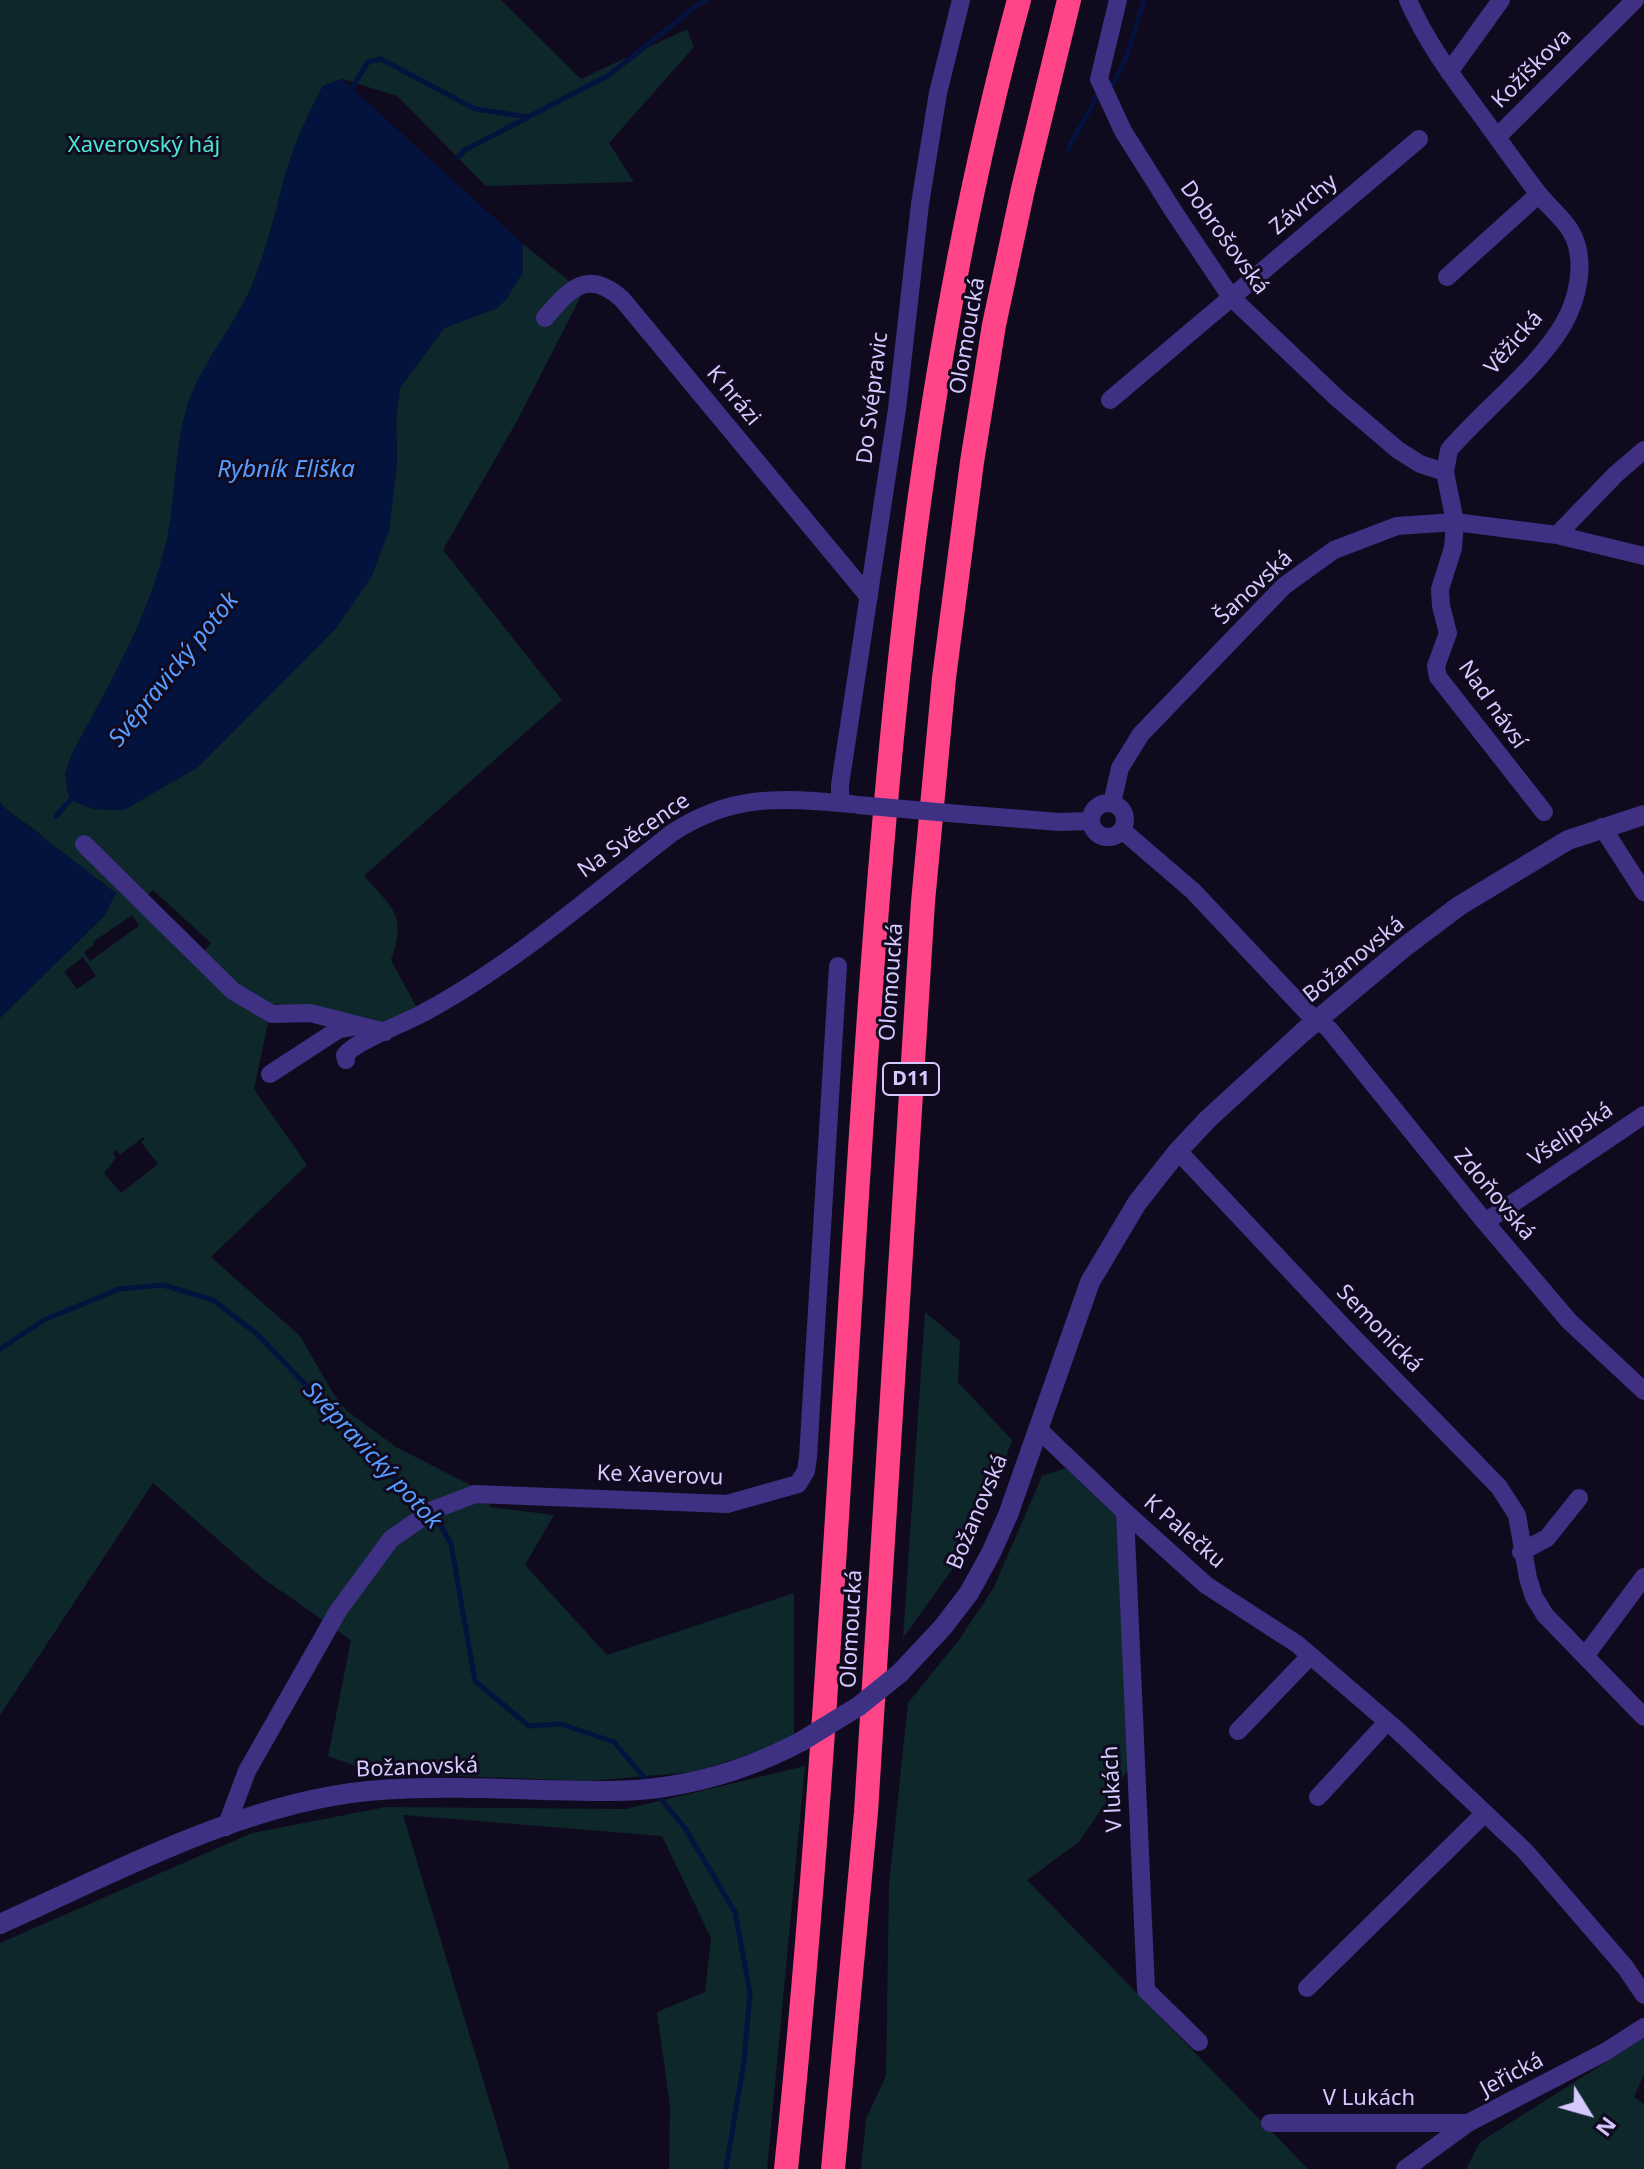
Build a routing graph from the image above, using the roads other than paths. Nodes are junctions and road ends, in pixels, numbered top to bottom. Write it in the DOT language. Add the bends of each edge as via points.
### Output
graph roads {
  1 [pos="961,0"];
  2 [pos="1019,0"];
  3 [pos="1069,0"];
  4 [pos="1118,0"];
  5 [pos="1408,0"];
  6 [pos="1501,0"];
  7 [pos="1635,0"];
  8 [pos="1449,72"];
  9 [pos="1497,137"];
  10 [pos="1419,139"];
  11 [pos="1539,194"];
  12 [pos="1447,277"];
  13 [pos="1231,297"];
  14 [pos="545,318"];
  15 [pos="1110,400"];
  16 [pos="1644,450"];
  17 [pos="1445,472"];
  18 [pos="1455,522"];
  19 [pos="1557,535"];
  20 [pos="1644,556"];
  21 [pos="869,597"];
  22 [pos="1112,803"];
  23 [pos="849,804"];
  24 [pos="1544,812"];
  25 [pos="1644,815"];
  26 [pos="1091,821"];
  27 [pos="1602,827"];
  28 [pos="1122,830"];
  29 [pos="84,844"];
  30 [pos="1644,892"];
  31 [pos="838,966"];
  32 [pos="1318,1020"];
  33 [pos="359,1025"];
  34 [pos="385,1032"];
  35 [pos="346,1060"];
  36 [pos="270,1074"];
  37 [pos="1644,1115"];
  38 [pos="1178,1151"];
  39 [pos="1485,1222"];
  40 [pos="1644,1391"];
  41 [pos="1038,1429"];
  42 [pos="1579,1498"];
  43 [pos="1125,1512"];
  44 [pos="1521,1552"];
  45 [pos="1644,1577"];
  46 [pos="1310,1656"];
  47 [pos="1585,1656"];
  48 [pos="1644,1717"];
  49 [pos="1387,1722"];
  50 [pos="1238,1731"];
  51 [pos="1318,1797"];
  52 [pos="1485,1813"];
  53 [pos="226,1827"];
  54 [pos="0,1924"];
  55 [pos="1307,1988"];
  56 [pos="1644,1995"];
  57 [pos="1644,2027"];
  58 [pos="1199,2042"];
  59 [pos="1270,2123"];
  60 [pos="1468,2123"];
  61 [pos="786,2169"];
  62 [pos="833,2169"];
  63 [pos="1405,2169"];
  1 -- 21 [label="street, Do Svépravic" via="938,93 920,204"];
  2 -- 61 [label="highway, Olomoucká / D11" via="973,186 951,303 897,676 876,902 807,1963"];
  3 -- 62 [label="highway, Olomoucká / D11" via="994,325 944,678 923,902 866,1812"];
  4 -- 13 [label="street, Dobrošovská" via="1099,79 1123,131"];
  5 -- 8 [label="street, Věžická"];
  6 -- 8 [label="street"];
  7 -- 9 [label="street, Kožíškova"];
  8 -- 9 [label="street, Věžická"];
  9 -- 11 [label="street, Věžická"];
  10 -- 13 [label="street, Závrchy"];
  11 -- 12 [label="street"];
  11 -- 17 [label="street, Věžická" via="1575,240 1576,295 1544,350 1449,450"];
  13 -- 15 [label="street, Závrchy"];
  13 -- 17 [label="street, Dobrošovská" via="1398,450"];
  14 -- 21 [label="street, K hrázi" via="577,286 601,285 622,299"];
  16 -- 19 [label="street"];
  17 -- 18 [label="street"];
  18 -- 19 [label="street, Šanovská"];
  18 -- 22 [label="street, Šanovská" via="1397,526 1334,550 1284,586 1132,744"];
  18 -- 24 [label="street, Nad návsí" via="1440,589 1448,633 1436,666 1438,677"];
  19 -- 20 [label="street, Šanovská"];
  21 -- 23 [label="street, Do Svépravic" via="840,785"];
  22 -- 26 [label="street" via="1096,807"];
  22 -- 28 [label="street" via="1125,816"];
  23 -- 26 [label="street, Na Svěcence, bridge"];
  23 -- 34 [label="street, Na Svěcence" via="759,799 692,821 482,979"];
  25 -- 27 [label="street, Božanovská"];
  26 -- 28 [label="street, Na Svěcence" via="1103,836"];
  27 -- 30 [label="street"];
  27 -- 32 [label="street, Božanovská" via="1542,854 1459,906"];
  28 -- 32 [label="street, Zdoňovská" via="1193,891"];
  29 -- 33 [label="street" via="233,991 272,1014 310,1013"];
  31 -- 53 [label="street, Ke Xaverovu" via="808,1457 798,1484 727,1504 475,1494 427,1513 391,1539 338,1611 247,1771"];
  32 -- 38 [label="street, Božanovská"];
  32 -- 39 [label="street, Zdoňovská"];
  33 -- 34 [label="street"];
  33 -- 36 [label="street" via="339,1029"];
  34 -- 35 [label="street, Na Svěcence" via="349,1050"];
  37 -- 39 [label="street, Všelipská"];
  38 -- 41 [label="street, Božanovská" via="1137,1203 1090,1282"];
  38 -- 44 [label="street, Semonická" via="1499,1487 1517,1515"];
  39 -- 40 [label="street, Zdoňovská" via="1569,1321"];
  41 -- 43 [label="street, K Palečku"];
  41 -- 53 [label="street, Božanovská, bridge" via="1008,1515 969,1593 900,1673 802,1741 749,1766 654,1788 369,1791 283,1807"];
  42 -- 44 [label="street" via="1547,1538"];
  43 -- 46 [label="street, K Palečku" via="1206,1585"];
  43 -- 58 [label="street, V lukách" via="1146,1990"];
  44 -- 47 [label="street, Semonická" via="1545,1615"];
  45 -- 47 [label="street"];
  46 -- 49 [label="street, K Palečku"];
  46 -- 50 [label="street"];
  47 -- 48 [label="street, Semonická"];
  49 -- 51 [label="street"];
  49 -- 52 [label="street, K Palečku"];
  52 -- 55 [label="street"];
  52 -- 56 [label="street, K Palečku" via="1565,1895"];
  53 -- 54 [label="street, Božanovská"];
  57 -- 60 [label="street, Jeřická"];
  59 -- 60 [label="street, V Lukách"];
  60 -- 63 [label="street, Jeřická"];
}
